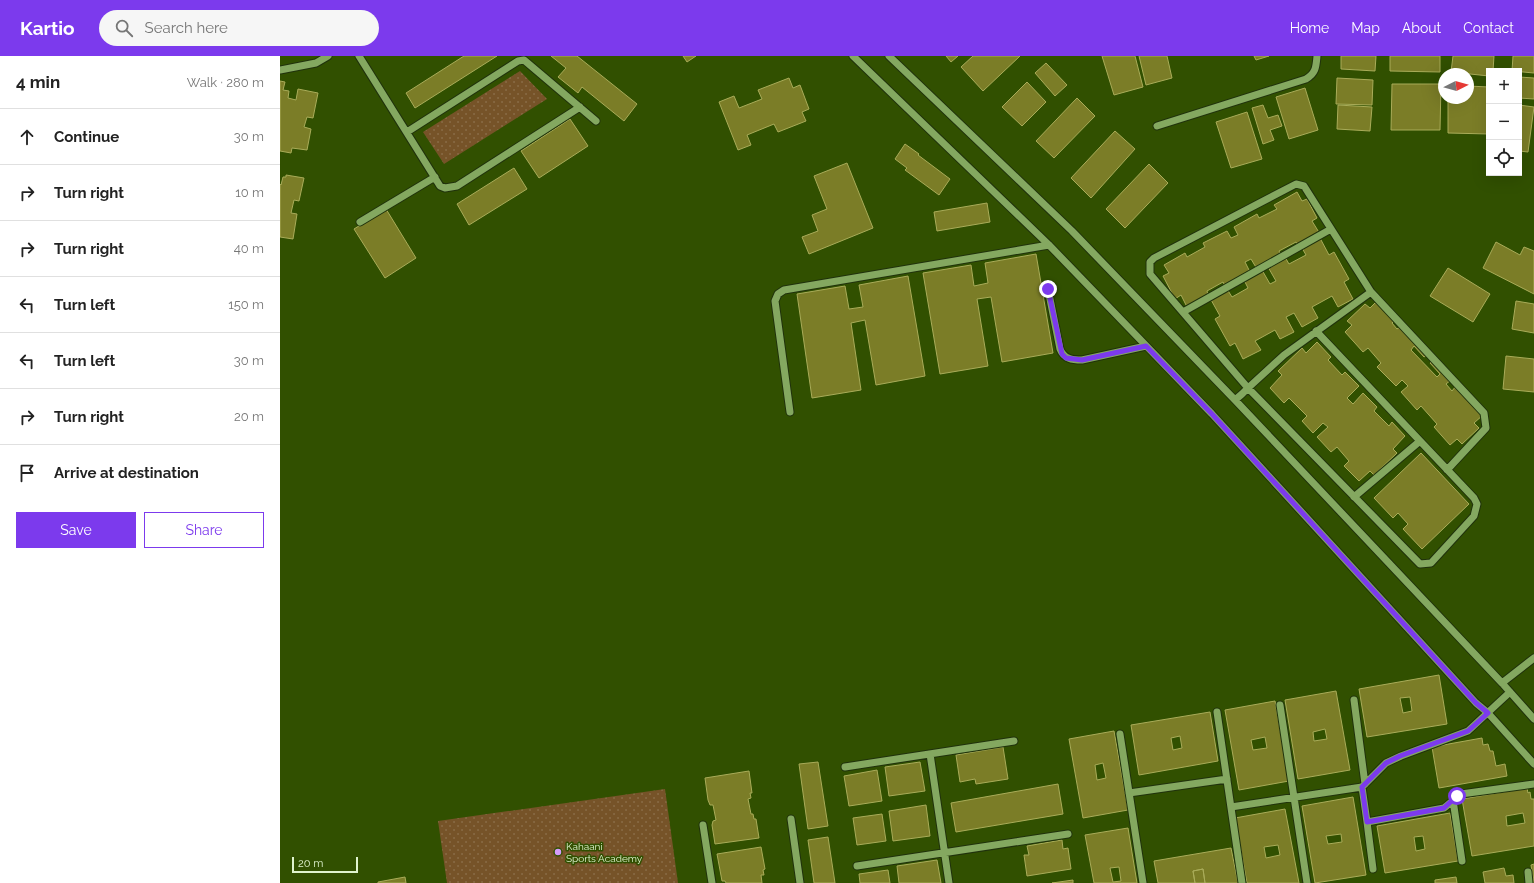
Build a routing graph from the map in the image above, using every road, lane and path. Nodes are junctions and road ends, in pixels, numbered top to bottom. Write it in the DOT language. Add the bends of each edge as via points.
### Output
graph roads {
  1 [pos="328,56"];
  2 [pos="359,56"];
  3 [pos="853,56"];
  4 [pos="889,56"];
  5 [pos="1317,56"];
  6 [pos="280,70"];
  7 [pos="580,107"];
  8 [pos="596,121"];
  9 [pos="1157,126"];
  10 [pos="407,132"];
  11 [pos="435,178"];
  12 [pos="360,222"];
  13 [pos="1331,229"];
  14 [pos="1049,246"];
  15 [pos="1048,289"];
  16 [pos="1371,292"];
  17 [pos="1182,312"];
  18 [pos="1316,331"];
  19 [pos="1146,346"];
  20 [pos="1248,388"];
  21 [pos="1236,400"];
  22 [pos="790,412"];
  23 [pos="1420,441"];
  24 [pos="1447,470"];
  25 [pos="1354,497"];
  26 [pos="1534,658"];
  27 [pos="1502,683"];
  28 [pos="1510,692"];
  29 [pos="1354,700"];
  30 [pos="1280,705"];
  31 [pos="1217,712"];
  32 [pos="1488,713"];
  33 [pos="1534,719"];
  34 [pos="1120,734"];
  35 [pos="1014,741"];
  36 [pos="930,754"];
  37 [pos="1534,764"];
  38 [pos="845,767"];
  39 [pos="1227,779"];
  40 [pos="1534,784"];
  41 [pos="1364,786"];
  42 [pos="1129,793"];
  43 [pos="1294,798"];
  44 [pos="1453,800"];
  45 [pos="1231,807"];
  46 [pos="791,819"];
  47 [pos="1367,822"];
  48 [pos="703,825"];
  49 [pos="1068,834"];
  50 [pos="944,852"];
  51 [pos="1462,861"];
  52 [pos="857,866"];
  53 [pos="1373,870"];
  54 [pos="1528,872"];
  55 [pos="712,883"];
  56 [pos="800,883"];
  57 [pos="949,883"];
  58 [pos="1143,883"];
  59 [pos="1242,883"];
  60 [pos="1307,883"];
  61 [pos="1530,883"];
  1 -- 6 [label="street" via="316,63"];
  2 -- 10 [label="street"];
  3 -- 14 [label="street"];
  4 -- 21 [label="street" via="1072,231"];
  5 -- 9 [label="street" via="1313,75 1306,79"];
  7 -- 8 [label="street"];
  7 -- 10 [label="street" via="524,60 518,61"];
  7 -- 11 [label="street" via="457,186 445,188 440,186"];
  10 -- 11 [label="street"];
  11 -- 12 [label="street"];
  13 -- 16 [label="street"];
  13 -- 17 [label="street"];
  13 -- 17 [label="street" via="1304,186 1296,184 1154,258 1150,262 1150,274"];
  14 -- 19 [label="street"];
  14 -- 22 [label="street" via="784,290 778,294 775,301"];
  15 -- 19 [label="street" via="1060,349 1066,358 1082,360"];
  16 -- 18 [label="street"];
  16 -- 24 [label="street" via="1484,413 1486,428"];
  17 -- 20 [label="street"];
  18 -- 20 [label="street" via="1284,355"];
  18 -- 23 [label="street"];
  19 -- 32 [label="street"];
  20 -- 21 [label="street"];
  20 -- 25 [label="street"];
  21 -- 27 [label="street"];
  23 -- 24 [label="street"];
  23 -- 25 [label="street"];
  24 -- 25 [label="street" via="1477,504 1474,516 1431,563 1420,564"];
  26 -- 27 [label="street"];
  27 -- 28 [label="street"];
  28 -- 32 [label="street"];
  28 -- 33 [label="street"];
  29 -- 41 [label="street"];
  30 -- 43 [label="street"];
  31 -- 39 [label="street"];
  32 -- 37 [label="street"];
  32 -- 41 [label="street" via="1468,731 1386,763"];
  34 -- 42 [label="street"];
  35 -- 36 [label="street"];
  36 -- 38 [label="street"];
  36 -- 50 [label="street"];
  39 -- 42 [label="street"];
  39 -- 45 [label="street"];
  40 -- 44 [label="street" via="1461,794"];
  41 -- 43 [label="street"];
  41 -- 47 [label="street"];
  42 -- 58 [label="street"];
  43 -- 45 [label="street"];
  43 -- 60 [label="street"];
  44 -- 47 [label="street" via="1444,808"];
  44 -- 51 [label="street"];
  45 -- 59 [label="street"];
  46 -- 56 [label="street"];
  47 -- 53 [label="street"];
  48 -- 55 [label="street"];
  49 -- 50 [label="street"];
  50 -- 52 [label="street"];
  50 -- 57 [label="street"];
  54 -- 61 [label="street"];
}
